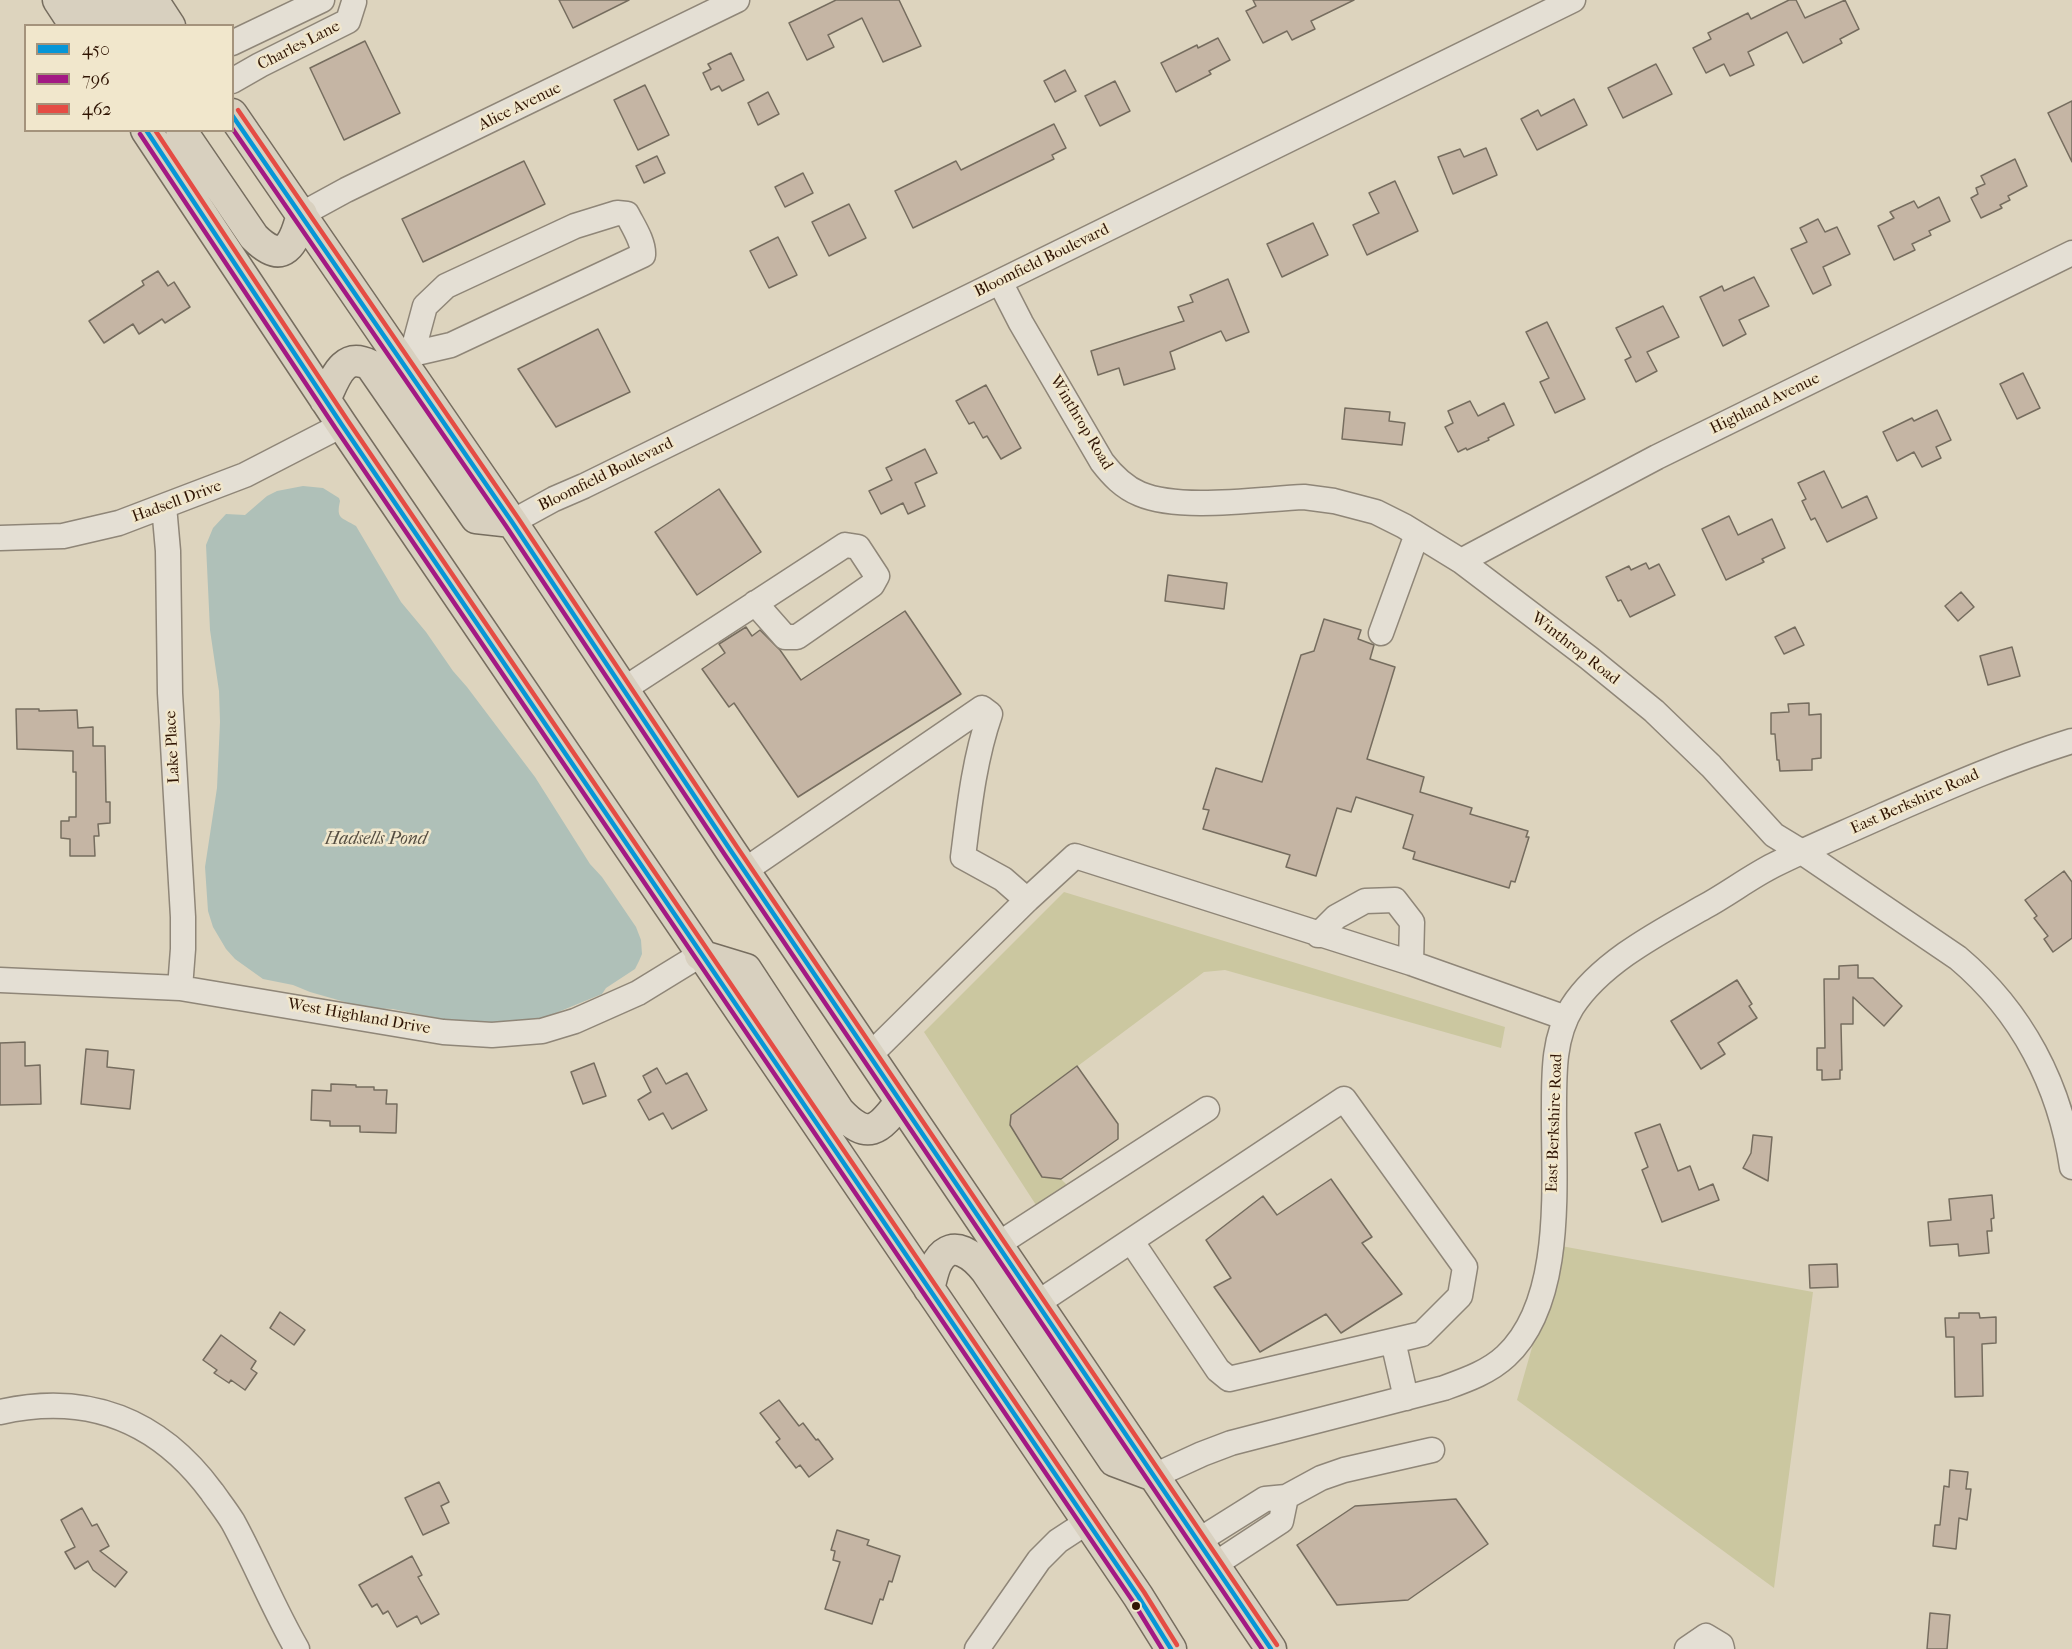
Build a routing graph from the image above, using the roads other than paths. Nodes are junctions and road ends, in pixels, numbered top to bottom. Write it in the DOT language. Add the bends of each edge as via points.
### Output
graph roads {
  1 [pos="58,0"];
  2 [pos="91,0"];
  3 [pos="121,0"];
  4 [pos="153,0"];
  5 [pos="322,0"];
  6 [pos="354,0"];
  7 [pos="737,0"];
  8 [pos="1573,0"];
  9 [pos="74,24"];
  10 [pos="108,24"];
  11 [pos="137,24"];
  12 [pos="169,24"];
  13 [pos="234,42"];
  14 [pos="234,80"];
  15 [pos="234,117"];
  16 [pos="147,132"];
  17 [pos="182,132"];
  18 [pos="302,214"];
  19 [pos="2072,253"];
  20 [pos="1000,282"];
  21 [pos="398,363"];
  22 [pos="325,400"];
  23 [pos="342,425"];
  24 [pos="164,506"];
  25 [pos="512,522"];
  26 [pos="1417,534"];
  27 [pos="0,538"];
  28 [pos="1461,561"];
  29 [pos="755,603"];
  30 [pos="1381,633"];
  31 [pos="624,689"];
  32 [pos="2072,741"];
  33 [pos="1802,852"];
  34 [pos="744,871"];
  35 [pos="1027,900"];
  36 [pos="1318,934"];
  37 [pos="700,955"];
  38 [pos="1411,963"];
  39 [pos="0,980"];
  40 [pos="180,988"];
  41 [pos="1566,1018"];
  42 [pos="869,1056"];
  43 [pos="900,1102"];
  44 [pos="1207,1109"];
  45 [pos="2072,1167"];
  46 [pos="1132,1242"];
  47 [pos="987,1252"];
  48 [pos="929,1289"];
  49 [pos="1027,1310"];
  50 [pos="1392,1341"];
  51 [pos="1406,1398"];
  52 [pos="0,1412"];
  53 [pos="1432,1450"];
  54 [pos="1154,1476"];
  55 [pos="1087,1522"];
  56 [pos="1206,1553"];
  57 [pos="297,1649"];
  58 [pos="977,1649"];
  59 [pos="1171,1649"];
  60 [pos="1270,1649"];
  61 [pos="1687,1649"];
  62 [pos="1722,1649"];
  1 -- 9 [label="main road"];
  2 -- 10 [label="main road"];
  3 -- 11 [label="main road"];
  4 -- 12 [label="main road"];
  5 -- 13 [label="street, Charles Lane"];
  6 -- 14 [label="street, Charles Lane" via="348,21"];
  7 -- 18 [label="street, Alice Avenue"];
  8 -- 20 [label="street, Bloomfield Boulevard"];
  15 -- 18 [label="main road"];
  16 -- 22 [label="main road"];
  17 -- 18 [label="main road" via="266,249 287,248 296,238"];
  18 -- 21 [label="main road"];
  19 -- 28 [label="street, Highland Avenue" via="1657,457"];
  20 -- 25 [label="street, Bloomfield Boulevard"];
  20 -- 26 [label="street, Winthrop Road" via="1098,456 1110,473 1130,489 1152,498 1182,502 1304,497 1334,501 1376,512"];
  21 -- 21 [label="street" via="451,345 643,255 627,214 617,213 575,226 446,286 425,306"];
  21 -- 22 [label="main road" via="350,362 341,368"];
  21 -- 25 [label="main road" via="476,518"];
  22 -- 23 [label="main road"];
  23 -- 24 [label="street, Hadsell Drive" via="245,476"];
  23 -- 37 [label="main road"];
  24 -- 27 [label="street, Hadsell Drive" via="119,524 85,532"];
  24 -- 40 [label="street, Lake Place" via="183,917"];
  25 -- 31 [label="main road"];
  26 -- 28 [label="street, Winthrop Road"];
  26 -- 30 [label="street"];
  28 -- 33 [label="street, Winthrop Road" via="1654,711 1711,766 1766,828"];
  29 -- 29 [label="street" via="845,545 858,547 877,576 872,585 797,637 785,637"];
  29 -- 31 [label="street"];
  31 -- 34 [label="main road"];
  32 -- 33 [label="street, East Berkshire Road" via="1983,772"];
  33 -- 41 [label="street, East Berkshire Road" via="1617,961 1580,996"];
  33 -- 45 [label="street, Winthrop Road" via="1943,946 1994,993 2029,1041 2047,1076"];
  34 -- 35 [label="street" via="982,708 990,714 971,791 963,857 1003,879"];
  34 -- 42 [label="main road"];
  35 -- 36 [label="street" via="1075,856"];
  35 -- 42 [label="street"];
  36 -- 38 [label="street"];
  36 -- 38 [label="street" via="1336,916 1365,901 1395,900 1412,922"];
  37 -- 40 [label="street, West Highland Drive" via="638,993 603,1009 558,1027 509,1035 443,1032"];
  37 -- 43 [label="main road" via="746,969 850,1122 865,1129 876,1128"];
  37 -- 48 [label="main road"];
  38 -- 41 [label="street"];
  39 -- 40 [label="street, West Highland Drive"];
  41 -- 51 [label="street, East Berkshire Road" via="1554,1072 1551,1247 1545,1284 1532,1323 1505,1357 1490,1368 1468,1380"];
  42 -- 43 [label="main road"];
  43 -- 47 [label="main road"];
  44 -- 47 [label="street"];
  46 -- 49 [label="street"];
  46 -- 50 [label="street" via="1218,1370 1229,1379"];
  46 -- 50 [label="street" via="1344,1100 1465,1268 1460,1296 1422,1334"];
  47 -- 48 [label="main road" via="947,1253 937,1262"];
  47 -- 49 [label="main road"];
  48 -- 55 [label="main road"];
  49 -- 54 [label="main road"];
  50 -- 51 [label="street"];
  51 -- 54 [label="street, East Berkshire Road" via="1238,1441"];
  52 -- 57 [label="street" via="52,1405 95,1409 132,1422 176,1451 232,1520"];
  53 -- 56 [label="street" via="1321,1478 1287,1497 1281,1521"];
  54 -- 56 [label="main road"];
  55 -- 58 [label="street" via="1058,1541 1039,1560"];
  55 -- 59 [label="main road"];
  56 -- 60 [label="main road"];
  61 -- 62 [label="street" via="1706,1636"];
}
